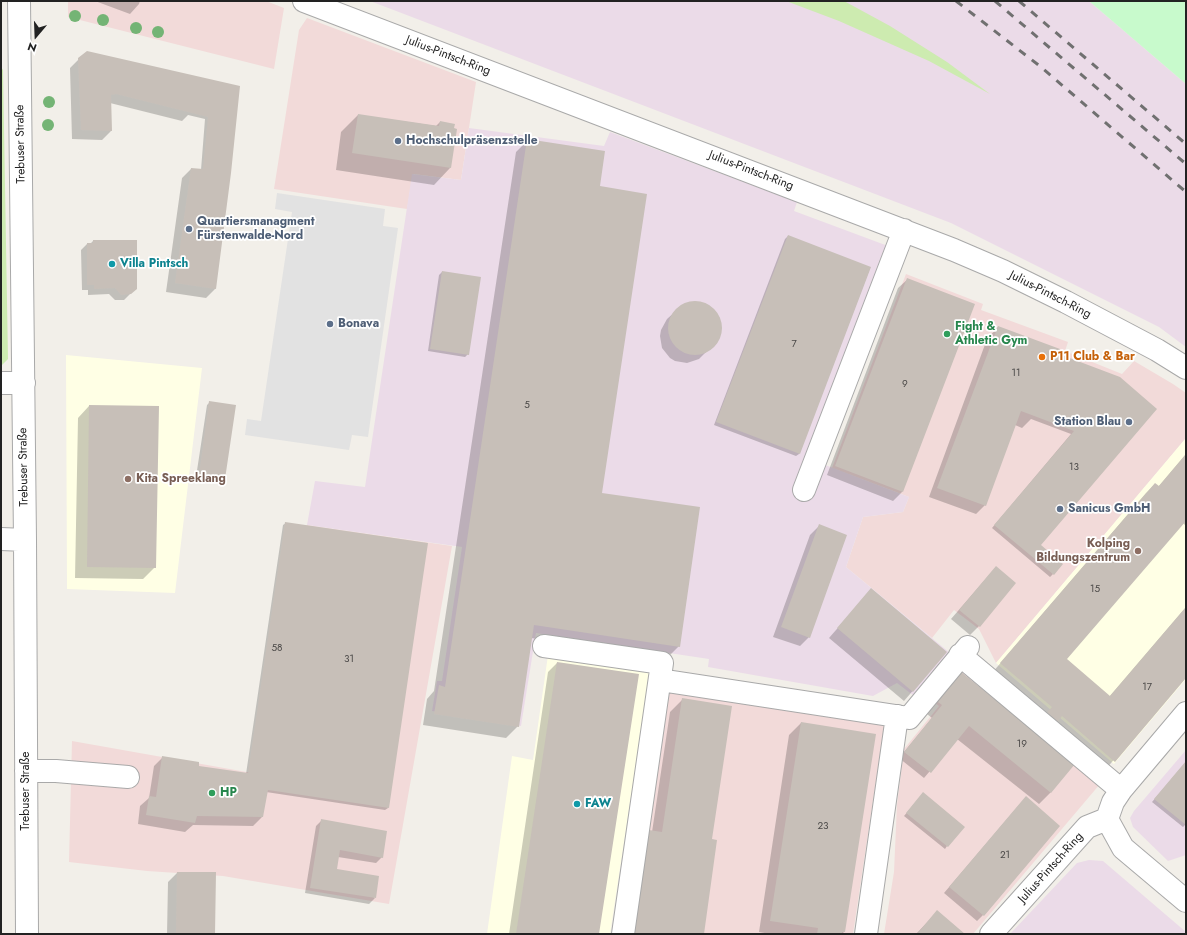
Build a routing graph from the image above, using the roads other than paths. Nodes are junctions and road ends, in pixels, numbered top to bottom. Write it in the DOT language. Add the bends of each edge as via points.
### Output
graph roads {
  1 [pos="19,1"];
  2 [pos="304,1"];
  3 [pos="904,230"];
  4 [pos="1186,368"];
  5 [pos="1,383"];
  6 [pos="24,383"];
  7 [pos="804,490"];
  8 [pos="1,539"];
  9 [pos="25,540"];
  10 [pos="544,646"];
  11 [pos="660,680"];
  12 [pos="1186,713"];
  13 [pos="897,716"];
  14 [pos="26,771"];
  15 [pos="128,777"];
  16 [pos="1121,790"];
  17 [pos="1107,819"];
  18 [pos="1186,901"];
  19 [pos="27,934"];
  20 [pos="623,934"];
  21 [pos="866,934"];
  22 [pos="991,934"];
  1 -- 6 [label="street, Trebuser Straße"];
  2 -- 3 [label="street, Julius-Pintsch-Ring"];
  3 -- 4 [label="street, Julius-Pintsch-Ring" via="1002,271 1066,302"];
  3 -- 7 [label="street"];
  5 -- 6 [label="street"];
  6 -- 9 [label="street, Trebuser Straße"];
  8 -- 9 [label="street"];
  9 -- 14 [label="street, Trebuser Straße"];
  10 -- 11 [label="street" via="662,663"];
  11 -- 13 [label="street"];
  11 -- 20 [label="street"];
  12 -- 16 [label="street"];
  13 -- 16 [label="street" via="909,718 964,651"];
  13 -- 21 [label="street"];
  14 -- 15 [label="street"];
  14 -- 19 [label="street, Trebuser Straße"];
  16 -- 17 [label="street"];
  17 -- 18 [label="street" via="1123,848"];
  17 -- 22 [label="street, Julius-Pintsch-Ring" via="1087,827"];
}
